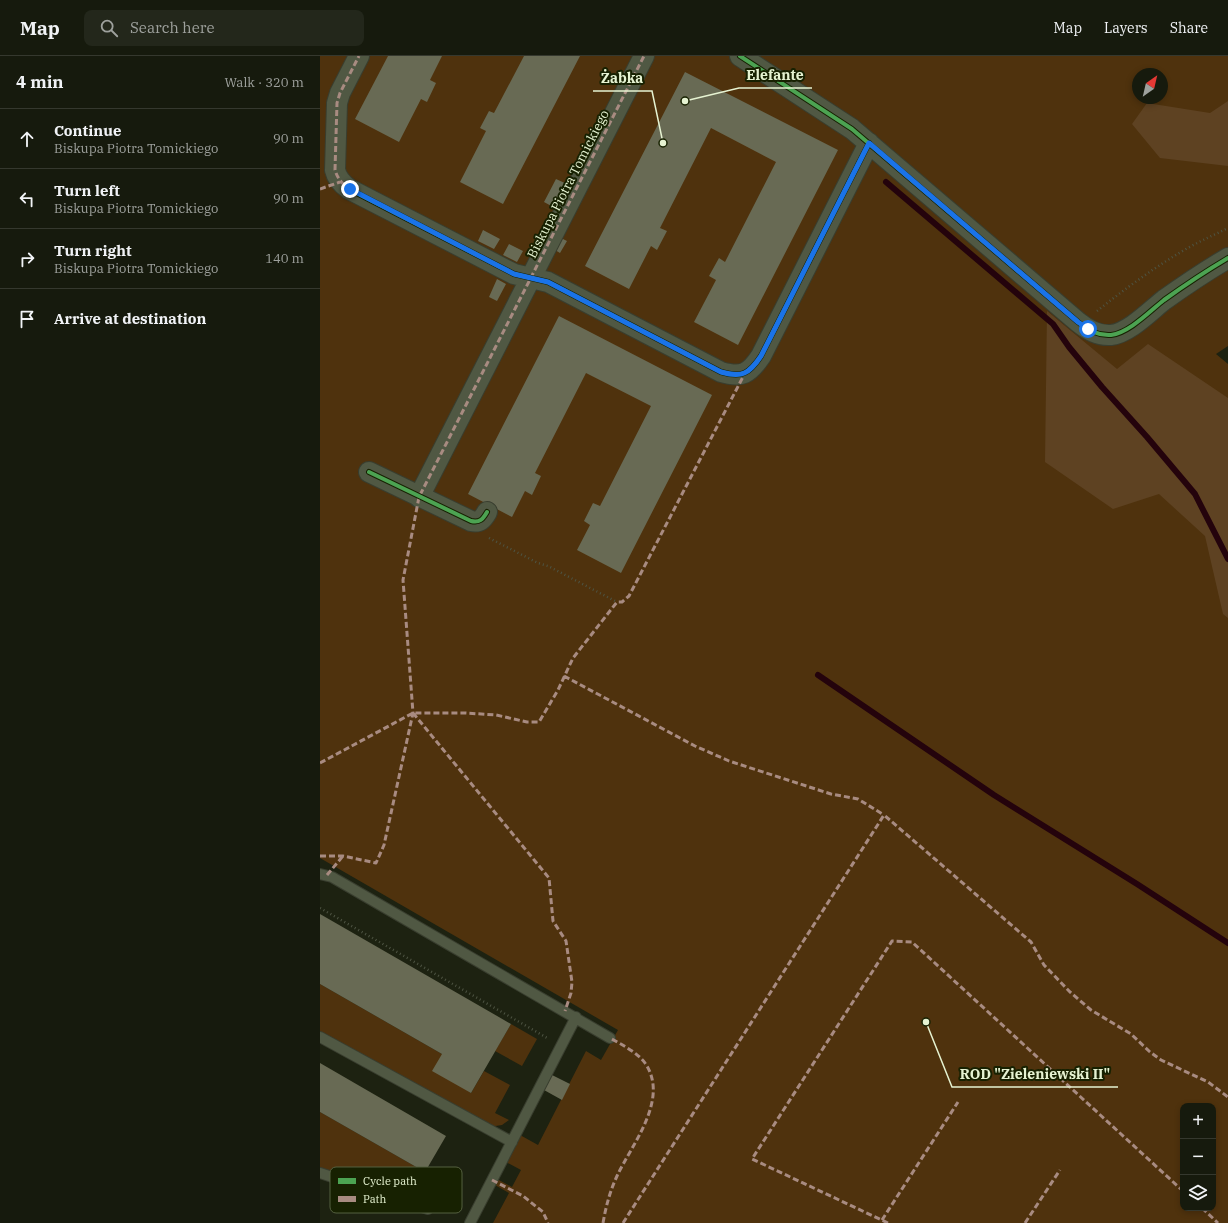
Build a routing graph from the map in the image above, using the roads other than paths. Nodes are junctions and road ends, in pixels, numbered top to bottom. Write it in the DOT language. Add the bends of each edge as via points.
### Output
graph roads {
  1 [pos="359,56"];
  2 [pos="644,56"];
  3 [pos="740,56"];
  4 [pos="869,143"];
  5 [pos="1228,258"];
  6 [pos="531,278"];
  7 [pos="369,472"];
  8 [pos="419,497"];
  9 [pos="482,517"];
  10 [pos="320,874"];
  11 [pos="576,1017"];
  12 [pos="320,1037"];
  13 [pos="610,1038"];
  14 [pos="512,1142"];
  15 [pos="320,1173"];
  16 [pos="330,1176"];
  17 [pos="470,1223"];
  1 -- 6 [label="street, Biskupa Piotra Tomickiego" via="340,93 336,112 335,170 340,182 514,274"];
  2 -- 6 [label="street, Biskupa Piotra Tomickiego"];
  3 -- 4 [label="street" via="843,123"];
  4 -- 5 [label="street" via="1078,322 1100,335 1113,335 1128,328 1193,280"];
  4 -- 6 [label="street, Biskupa Piotra Tomickiego" via="761,356 745,373 731,375 721,372 548,282"];
  6 -- 8 [label="street, Biskupa Piotra Tomickiego"];
  7 -- 8 [label="street"];
  8 -- 9 [label="street" via="471,521"];
  10 -- 11 [label="lane" via="332,877"];
  11 -- 13 [label="lane"];
  11 -- 14 [label="lane"];
  12 -- 14 [label="lane"];
  14 -- 17 [label="lane"];
  15 -- 16 [label="lane"];
}
